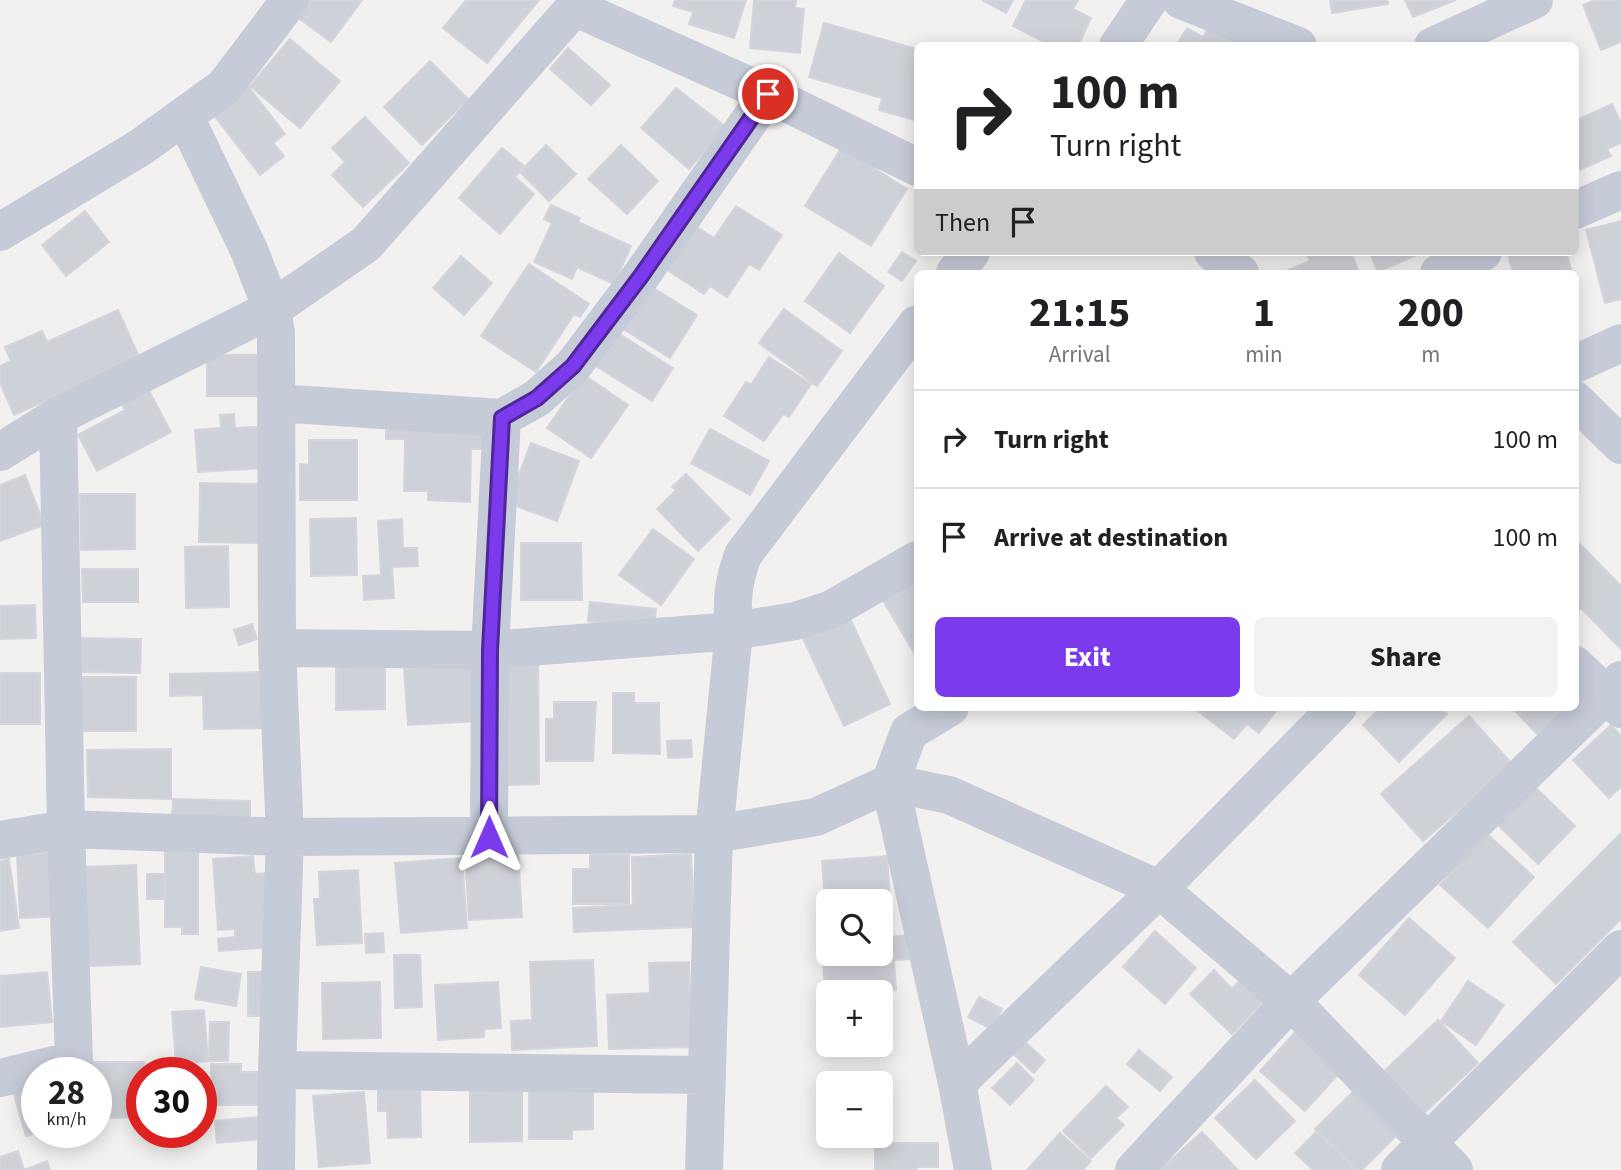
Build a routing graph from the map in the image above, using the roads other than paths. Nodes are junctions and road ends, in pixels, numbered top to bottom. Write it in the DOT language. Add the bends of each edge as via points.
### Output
graph roads {
  1 [pos="290,0"];
  2 [pos="1181,0"];
  3 [pos="1534,0"];
  4 [pos="1139,3"];
  5 [pos="578,4"];
  6 [pos="1120,42"];
  7 [pos="1288,42"];
  8 [pos="1442,42"];
  9 [pos="768,94"];
  10 [pos="185,117"];
  11 [pos="914,166"];
  12 [pos="1621,190"];
  13 [pos="1579,208"];
  14 [pos="0,232"];
  15 [pos="968,256"];
  16 [pos="1218,256"];
  17 [pos="957,270"];
  18 [pos="1236,270"];
  19 [pos="272,309"];
  20 [pos="914,328"];
  21 [pos="1621,343"];
  22 [pos="1579,362"];
  23 [pos="276,403"];
  24 [pos="1579,404"];
  25 [pos="58,416"];
  26 [pos="502,418"];
  27 [pos="1621,445"];
  28 [pos="0,452"];
  29 [pos="914,562"];
  30 [pos="734,631"];
  31 [pos="277,648"];
  32 [pos="490,650"];
  33 [pos="1579,668"];
  34 [pos="1616,695"];
  35 [pos="943,711"];
  36 [pos="1334,711"];
  37 [pos="890,783"];
  38 [pos="66,829"];
  39 [pos="714,834"];
  40 [pos="285,837"];
  41 [pos="489,837"];
  42 [pos="0,840"];
  43 [pos="1159,889"];
  44 [pos="1621,949"];
  45 [pos="1291,1001"];
  46 [pos="276,1070"];
  47 [pos="706,1075"];
  48 [pos="0,1078"];
  49 [pos="957,1083"];
  50 [pos="1426,1142"];
  51 [pos="276,1170"];
  52 [pos="704,1170"];
  53 [pos="973,1170"];
  54 [pos="1134,1170"];
  55 [pos="1400,1170"];
  56 [pos="1454,1170"];
  1 -- 10 [label="street" via="224,88"];
  2 -- 7 [label="street"];
  3 -- 8 [label="street"];
  4 -- 6 [label="street"];
  5 -- 9 [label="street"];
  5 -- 19 [label="street" via="366,244"];
  9 -- 11 [label="street"];
  9 -- 26 [label="street" via="573,366 537,398"];
  10 -- 14 [label="street"];
  10 -- 19 [label="street"];
  12 -- 13 [label="street"];
  15 -- 17 [label="street"];
  16 -- 18 [label="street"];
  19 -- 23 [label="street"];
  19 -- 25 [label="street"];
  20 -- 30 [label="street" via="743,555 731,603"];
  21 -- 22 [label="street"];
  23 -- 26 [label="street"];
  23 -- 31 [label="street"];
  24 -- 27 [label="street"];
  25 -- 28 [label="street"];
  25 -- 38 [label="street"];
  26 -- 32 [label="street"];
  29 -- 30 [label="street" via="832,608 795,621"];
  30 -- 32 [label="street"];
  30 -- 39 [label="street"];
  31 -- 32 [label="street"];
  31 -- 40 [label="street"];
  32 -- 41 [label="street"];
  33 -- 34 [label="street"];
  34 -- 45 [label="street"];
  35 -- 37 [label="street" via="909,732"];
  36 -- 43 [label="street"];
  37 -- 39 [label="street" via="816,817"];
  37 -- 43 [label="street" via="949,795"];
  37 -- 49 [label="street"];
  38 -- 40 [label="street"];
  38 -- 42 [label="street"];
  38 -- 48 [label="street" via="74,1060"];
  39 -- 41 [label="street"];
  39 -- 47 [label="street"];
  40 -- 41 [label="street"];
  40 -- 46 [label="street"];
  43 -- 45 [label="street"];
  43 -- 49 [label="street"];
  44 -- 50 [label="street"];
  45 -- 50 [label="street"];
  45 -- 54 [label="street"];
  46 -- 47 [label="street"];
  46 -- 51 [label="street"];
  47 -- 52 [label="street"];
  49 -- 53 [label="street"];
  50 -- 55 [label="street"];
  50 -- 56 [label="street"];
}
